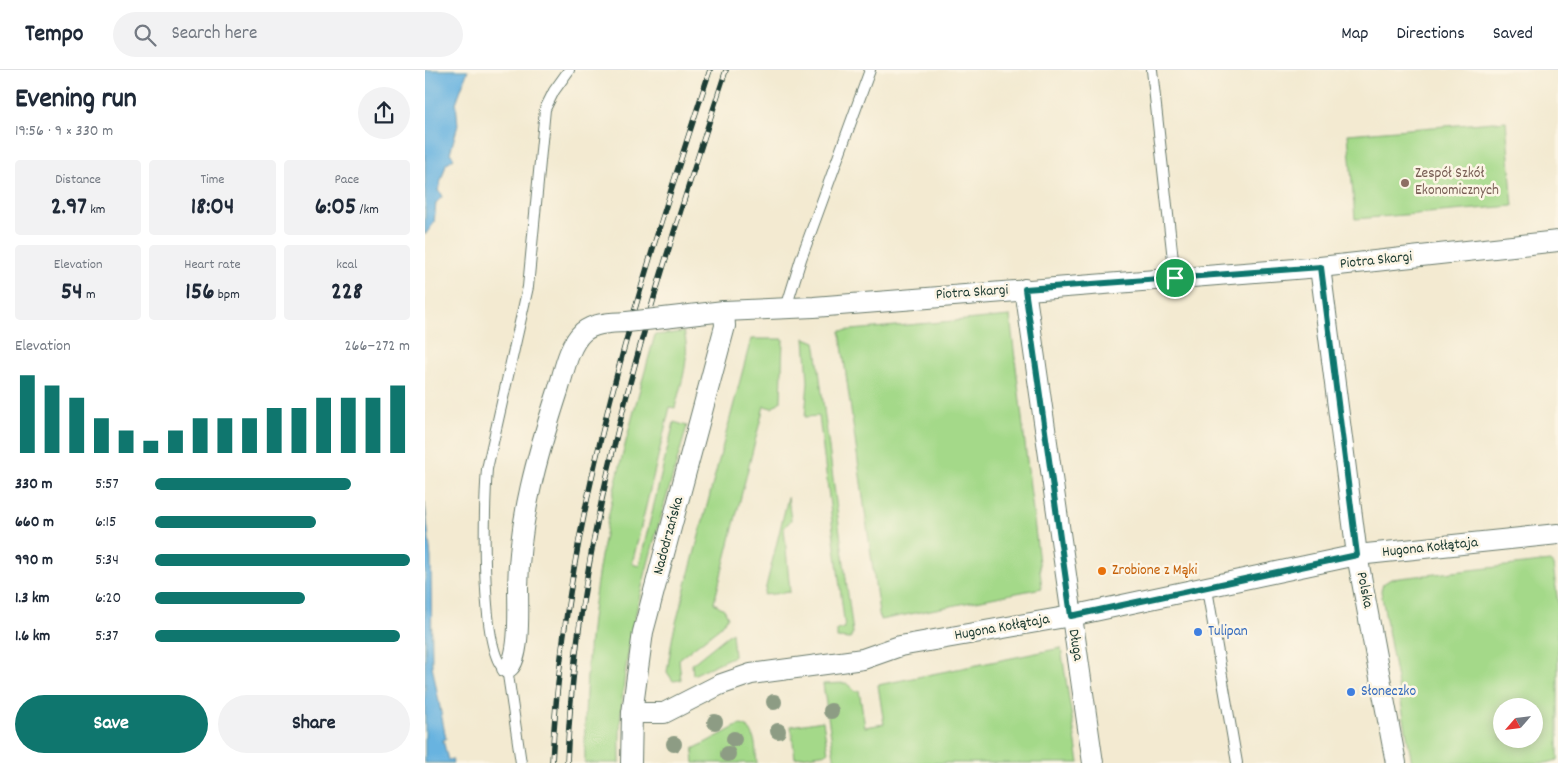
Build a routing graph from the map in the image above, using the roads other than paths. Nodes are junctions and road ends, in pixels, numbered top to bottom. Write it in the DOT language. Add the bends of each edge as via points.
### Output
graph roads {
  1 [pos="569,70"];
  2 [pos="870,70"];
  3 [pos="1152,70"];
  4 [pos="1558,241"];
  5 [pos="1321,267"];
  6 [pos="1175,278"];
  7 [pos="1025,289"];
  8 [pos="786,308"];
  9 [pos="724,311"];
  10 [pos="1557,538"];
  11 [pos="1357,555"];
  12 [pos="1207,589"];
  13 [pos="1071,616"];
  14 [pos="507,668"];
  15 [pos="632,713"];
  16 [pos="521,763"];
  17 [pos="631,763"];
  18 [pos="1093,763"];
  19 [pos="1237,763"];
  20 [pos="1396,763"];
  1 -- 14 [label="lane" via="545,109 528,286 486,479 486,566 491,637 497,660"];
  2 -- 8 [label="lane"];
  3 -- 6 [label="lane"];
  4 -- 5 [label="street, Piotra Skargi"];
  5 -- 6 [label="street, Piotra Skargi"];
  5 -- 11 [label="street, Polska"];
  6 -- 7 [label="street, Piotra Skargi"];
  7 -- 8 [label="street, Piotra Skargi"];
  7 -- 13 [label="street, Długa"];
  8 -- 9 [label="street, Piotra Skargi"];
  9 -- 14 [label="street, Piotra Skargi, bridge" via="600,324 588,329 575,343 538,453 525,511 520,544 517,644 514,660"];
  9 -- 15 [label="street, Nadodrzańska" via="725,326 643,632"];
  10 -- 11 [label="street, Hugona Kołłątaja"];
  11 -- 12 [label="street, Hugona Kołłątaja"];
  11 -- 20 [label="street, Polska"];
  12 -- 13 [label="street, Hugona Kołłątaja"];
  12 -- 19 [label="lane"];
  13 -- 15 [label="street, Hugona Kołłątaja" via="900,646 863,659 753,674 719,685 664,713"];
  13 -- 18 [label="street, Długa"];
  14 -- 16 [label="lane"];
  15 -- 17 [label="street, Nadodrzańska"];
}
